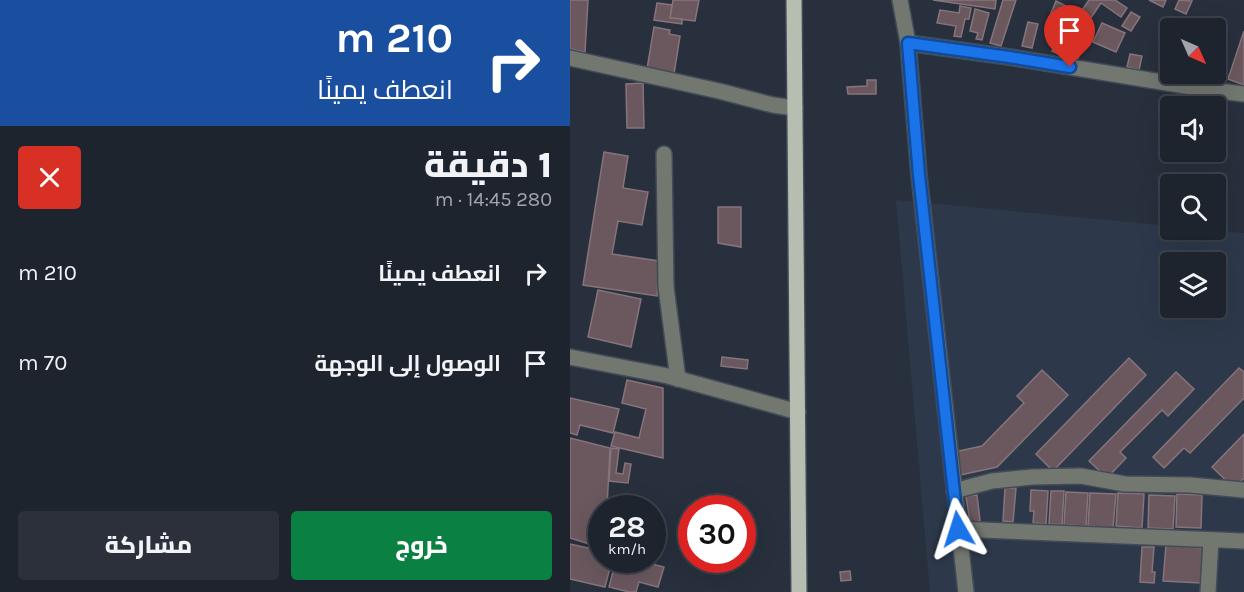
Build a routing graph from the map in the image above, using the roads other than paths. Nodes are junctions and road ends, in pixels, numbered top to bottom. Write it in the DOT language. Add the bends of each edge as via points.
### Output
graph roads {
  1 [pos="794,0"];
  2 [pos="900,0"];
  3 [pos="908,43"];
  4 [pos="570,58"];
  5 [pos="1244,94"];
  6 [pos="795,108"];
  7 [pos="664,154"];
  8 [pos="570,357"];
  9 [pos="678,378"];
  10 [pos="798,412"];
  11 [pos="1244,490"];
  12 [pos="954,491"];
  13 [pos="958,529"];
  14 [pos="1211,540"];
  15 [pos="1244,541"];
  16 [pos="799,592"];
  17 [pos="966,592"];
  18 [pos="1208,592"];
  1 -- 6 [label="main road"];
  2 -- 3 [label="street"];
  3 -- 5 [label="street"];
  3 -- 12 [label="street"];
  4 -- 6 [label="street"];
  6 -- 10 [label="main road"];
  7 -- 9 [label="street" via="666,287"];
  8 -- 9 [label="street"];
  9 -- 10 [label="street"];
  10 -- 16 [label="main road"];
  11 -- 12 [label="street" via="1125,484 1061,476 992,481"];
  12 -- 13 [label="street"];
  13 -- 14 [label="street"];
  13 -- 17 [label="street"];
  14 -- 15 [label="street"];
  14 -- 18 [label="street"];
}
